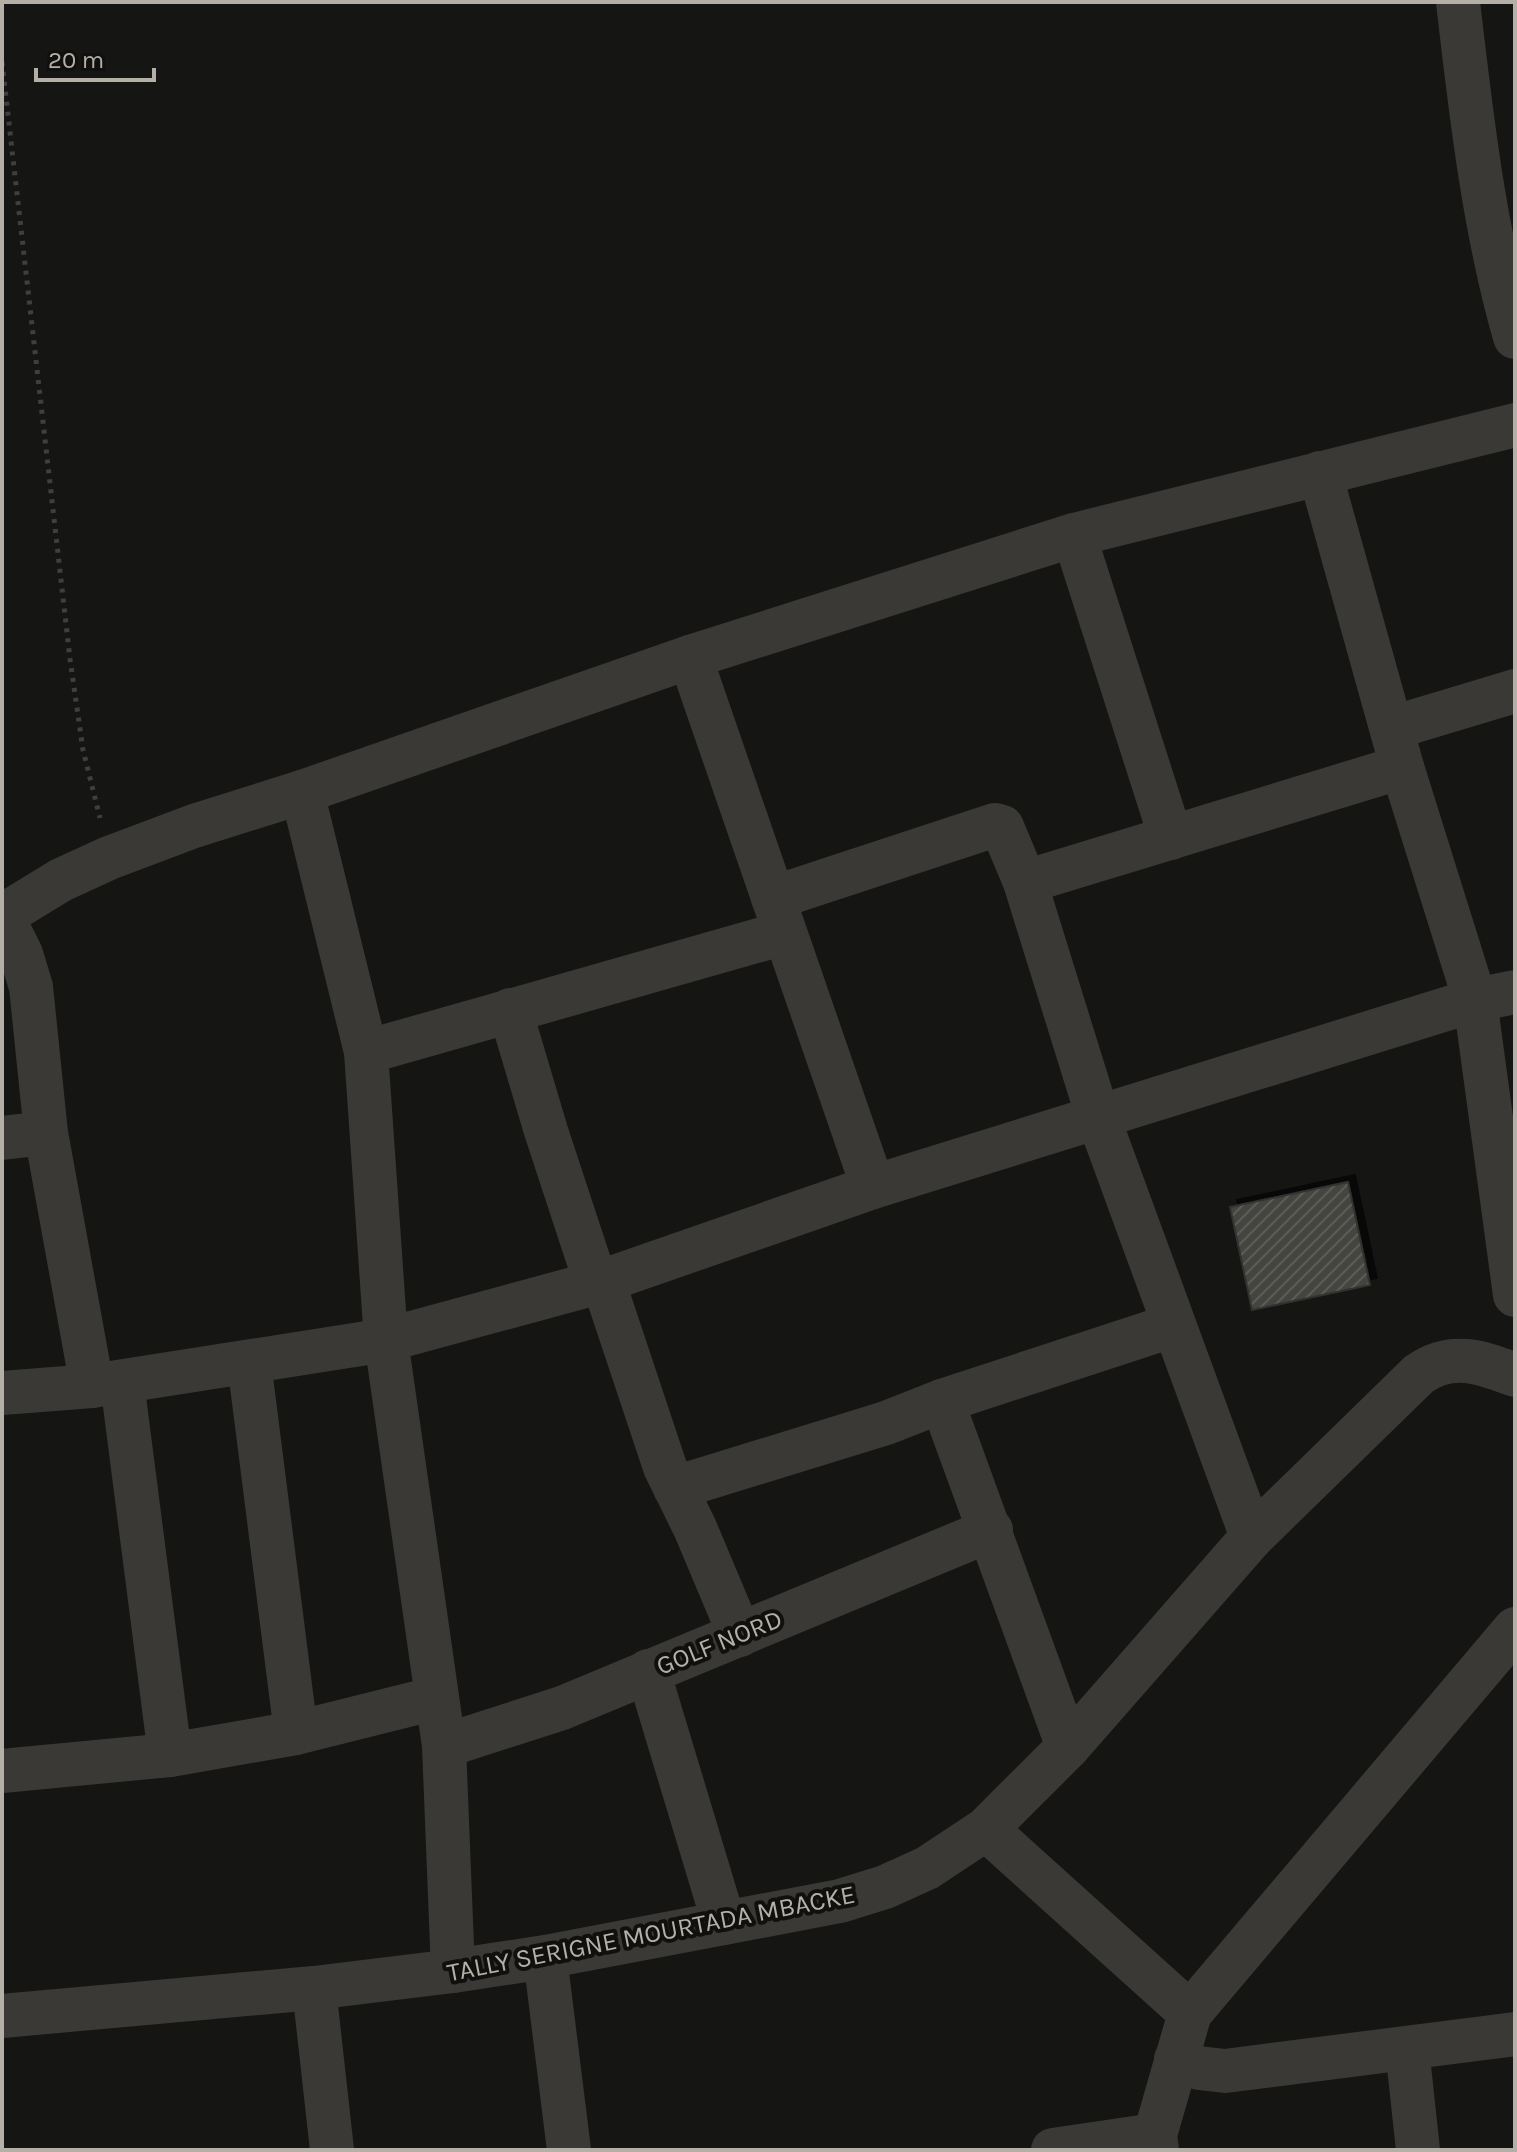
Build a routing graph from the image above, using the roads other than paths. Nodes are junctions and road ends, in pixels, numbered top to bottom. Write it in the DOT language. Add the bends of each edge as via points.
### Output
graph roads {
  1 [pos="1458,2"];
  2 [pos="1508,286"];
  3 [pos="1515,337"];
  4 [pos="1515,425"];
  5 [pos="1320,473"];
  6 [pos="1074,535"];
  7 [pos="690,657"];
  8 [pos="1515,691"];
  9 [pos="1397,748"];
  10 [pos="302,792"];
  11 [pos="1171,838"];
  12 [pos="1025,882"];
  13 [pos="2,916"];
  14 [pos="778,916"];
  15 [pos="1495,996"];
  16 [pos="510,1010"];
  17 [pos="366,1052"];
  18 [pos="1098,1117"];
  19 [pos="46,1133"];
  20 [pos="2,1138"];
  21 [pos="873,1187"];
  22 [pos="599,1282"];
  23 [pos="1515,1295"];
  24 [pos="1174,1325"];
  25 [pos="386,1340"];
  26 [pos="249,1362"];
  27 [pos="1515,1375"];
  28 [pos="107,1384"];
  29 [pos="2,1393"];
  30 [pos="942,1401"];
  31 [pos="675,1488"];
  32 [pos="991,1530"];
  33 [pos="1252,1537"];
  34 [pos="1515,1629"];
  35 [pos="740,1635"];
  36 [pos="648,1671"];
  37 [pos="436,1698"];
  38 [pos="296,1733"];
  39 [pos="444,1746"];
  40 [pos="1068,1747"];
  41 [pos="170,1755"];
  42 [pos="2,1771"];
  43 [pos="986,1829"];
  44 [pos="724,1923"];
  45 [pos="545,1957"];
  46 [pos="453,1971"];
  47 [pos="314,1988"];
  48 [pos="1190,2013"];
  49 [pos="2,2016"];
  50 [pos="1515,2034"];
  51 [pos="1407,2048"];
  52 [pos="1176,2059"];
  53 [pos="1156,2143"];
  54 [pos="332,2150"];
  55 [pos="569,2150"];
  56 [pos="1053,2150"];
  57 [pos="1418,2150"];
  1 -- 2 [label="street" via="1468,91"];
  2 -- 3 [label="street"];
  4 -- 5 [label="street"];
  5 -- 6 [label="street"];
  5 -- 9 [label="street"];
  6 -- 7 [label="street"];
  6 -- 11 [label="street"];
  7 -- 10 [label="street"];
  7 -- 14 [label="street"];
  8 -- 9 [label="street"];
  9 -- 11 [label="street"];
  9 -- 15 [label="street"];
  10 -- 13 [label="street" via="109,858"];
  10 -- 17 [label="street"];
  11 -- 12 [label="street"];
  12 -- 14 [label="street" via="1005,832 995,825"];
  12 -- 18 [label="street"];
  13 -- 19 [label="street" via="31,987"];
  14 -- 16 [label="street"];
  14 -- 21 [label="street"];
  15 -- 18 [label="street"];
  15 -- 23 [label="street"];
  16 -- 17 [label="street"];
  16 -- 22 [label="street"];
  17 -- 25 [label="street"];
  18 -- 21 [label="street"];
  18 -- 24 [label="street"];
  19 -- 20 [label="street"];
  19 -- 28 [label="street"];
  21 -- 22 [label="street"];
  22 -- 25 [label="street"];
  22 -- 31 [label="street"];
  24 -- 30 [label="street"];
  24 -- 33 [label="street"];
  25 -- 26 [label="street"];
  25 -- 37 [label="street"];
  26 -- 28 [label="street"];
  26 -- 38 [label="street"];
  27 -- 33 [label="street, TALLY SERIGNE MOURTADA MBACKE" via="1466,1359 1429,1367"];
  28 -- 29 [label="street"];
  28 -- 41 [label="street"];
  30 -- 31 [label="street"];
  30 -- 32 [label="street"];
  31 -- 35 [label="street"];
  32 -- 35 [label="street, GOLF NORD"];
  32 -- 40 [label="street"];
  33 -- 40 [label="street, TALLY SERIGNE MOURTADA MBACKE"];
  34 -- 48 [label="street"];
  35 -- 36 [label="street, GOLF NORD"];
  36 -- 39 [label="street, GOLF NORD" via="562,1708"];
  36 -- 44 [label="street"];
  37 -- 38 [label="street"];
  37 -- 39 [label="street"];
  38 -- 41 [label="street"];
  39 -- 46 [label="street"];
  40 -- 43 [label="street, TALLY SERIGNE MOURTADA MBACKE"];
  41 -- 42 [label="street"];
  43 -- 44 [label="street, TALLY SERIGNE MOURTADA MBACKE" via="927,1868 885,1887"];
  43 -- 48 [label="street"];
  44 -- 45 [label="street, TALLY SERIGNE MOURTADA MBACKE"];
  45 -- 46 [label="street, TALLY SERIGNE MOURTADA MBACKE"];
  45 -- 55 [label="street"];
  46 -- 47 [label="street, TALLY SERIGNE MOURTADA MBACKE"];
  47 -- 49 [label="street, TALLY SERIGNE MOURTADA MBACKE"];
  47 -- 54 [label="street"];
  48 -- 52 [label="street"];
  50 -- 51 [label="street"];
  51 -- 52 [label="street" via="1225,2071"];
  51 -- 57 [label="street"];
  52 -- 53 [label="street"];
  53 -- 56 [label="street"];
}
